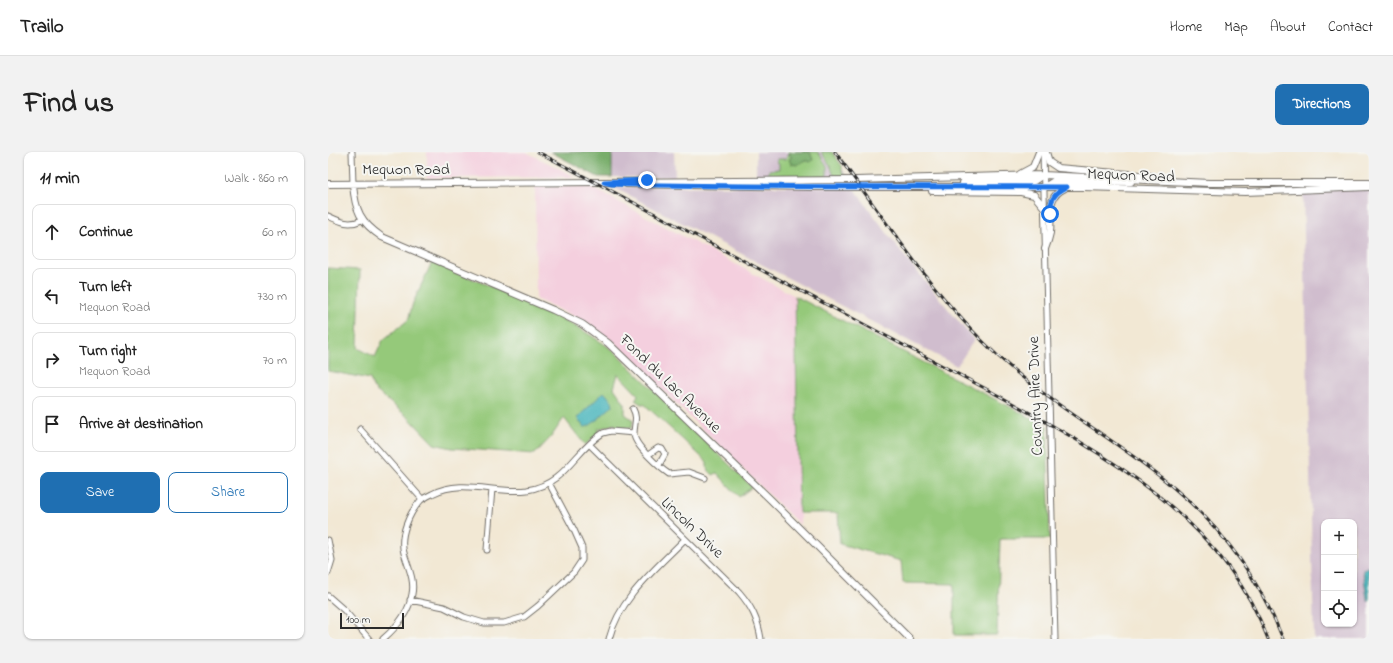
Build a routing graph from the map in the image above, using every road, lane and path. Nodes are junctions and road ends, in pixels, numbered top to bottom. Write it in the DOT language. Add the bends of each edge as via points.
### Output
graph roads {
  1 [pos="352,152"];
  2 [pos="1039,152"];
  3 [pos="1043,152"];
  4 [pos="1046,152"];
  5 [pos="1043,175"];
  6 [pos="1015,176"];
  7 [pos="1152,179"];
  8 [pos="1172,181"];
  9 [pos="604,182"];
  10 [pos="1369,183"];
  11 [pos="328,184"];
  12 [pos="352,184"];
  13 [pos="917,187"];
  14 [pos="934,187"];
  15 [pos="1044,187"];
  16 [pos="1067,187"];
  17 [pos="1369,187"];
  18 [pos="1044,208"];
  19 [pos="328,216"];
  20 [pos="362,220"];
  21 [pos="1045,249"];
  22 [pos="633,409"];
  23 [pos="360,430"];
  24 [pos="634,433"];
  25 [pos="590,445"];
  26 [pos="648,455"];
  27 [pos="658,464"];
  28 [pos="705,478"];
  29 [pos="549,483"];
  30 [pos="492,489"];
  31 [pos="422,499"];
  32 [pos="685,539"];
  33 [pos="328,540"];
  34 [pos="488,550"];
  35 [pos="328,573"];
  36 [pos="328,596"];
  37 [pos="410,600"];
  38 [pos="369,639"];
  39 [pos="383,639"];
  40 [pos="610,639"];
  41 [pos="761,639"];
  42 [pos="910,639"];
  43 [pos="1055,639"];
  1 -- 12 [label="street"];
  2 -- 6 [label="main road" via="1033,167"];
  3 -- 5 [label="street, Country Aire Drive"];
  4 -- 8 [label="main road" via="1049,162 1058,168 1136,173"];
  5 -- 6 [label="main road, Mequon Road"];
  5 -- 7 [label="main road, Mequon Road"];
  5 -- 14 [label="main road" via="1034,181 983,181"];
  5 -- 15 [label="street, Country Aire Drive"];
  6 -- 9 [label="main road, Mequon Road"];
  7 -- 8 [label="main road, Mequon Road"];
  7 -- 15 [label="main road" via="1137,182 1054,181"];
  8 -- 10 [label="main road, Mequon Road"];
  9 -- 12 [label="main road, Mequon Road"];
  9 -- 13 [label="main road, Mequon Road" via="679,186"];
  11 -- 12 [label="main road, Mequon Road"];
  12 -- 20 [label="main road, Fond du Lac Avenue" via="354,202"];
  13 -- 14 [label="main road, Mequon Road"];
  13 -- 18 [label="main road" via="950,192 1029,194 1038,199"];
  14 -- 15 [label="main road, Mequon Road"];
  15 -- 16 [label="main road, Mequon Road"];
  15 -- 18 [label="street, Country Aire Drive"];
  16 -- 17 [label="main road, Mequon Road" via="1245,192"];
  16 -- 21 [label="main road" via="1052,198 1050,234"];
  18 -- 21 [label="street, Country Aire Drive"];
  19 -- 20 [label="street" via="346,224"];
  20 -- 42 [label="main road, Fond du Lac Avenue" via="369,229 382,237 582,324 608,343"];
  21 -- 43 [label="street, Country Aire Drive"];
  22 -- 24 [label="street" via="636,416"];
  23 -- 31 [label="street"];
  24 -- 25 [label="street" via="607,432"];
  24 -- 26 [label="street" via="638,445"];
  25 -- 29 [label="street"];
  25 -- 32 [label="street, Lincoln Drive"];
  26 -- 27 [label="street"];
  26 -- 27 [label="street" via="658,448 662,449 665,454"];
  27 -- 28 [label="street" via="669,474 693,472"];
  29 -- 30 [label="street" via="525,490"];
  29 -- 37 [label="street" via="582,548 582,560 574,572 538,606 524,617 504,623 484,623 444,607"];
  30 -- 31 [label="street" via="456,486"];
  30 -- 34 [label="street"];
  31 -- 37 [label="street" via="410,516 404,532 403,551 412,576"];
  32 -- 40 [label="street" via="630,597 621,609"];
  32 -- 41 [label="street, Lincoln Drive" via="751,607 758,622"];
  33 -- 35 [label="street" via="332,560"];
  36 -- 38 [label="street"];
  37 -- 39 [label="street" via="407,611 396,627"];
}
